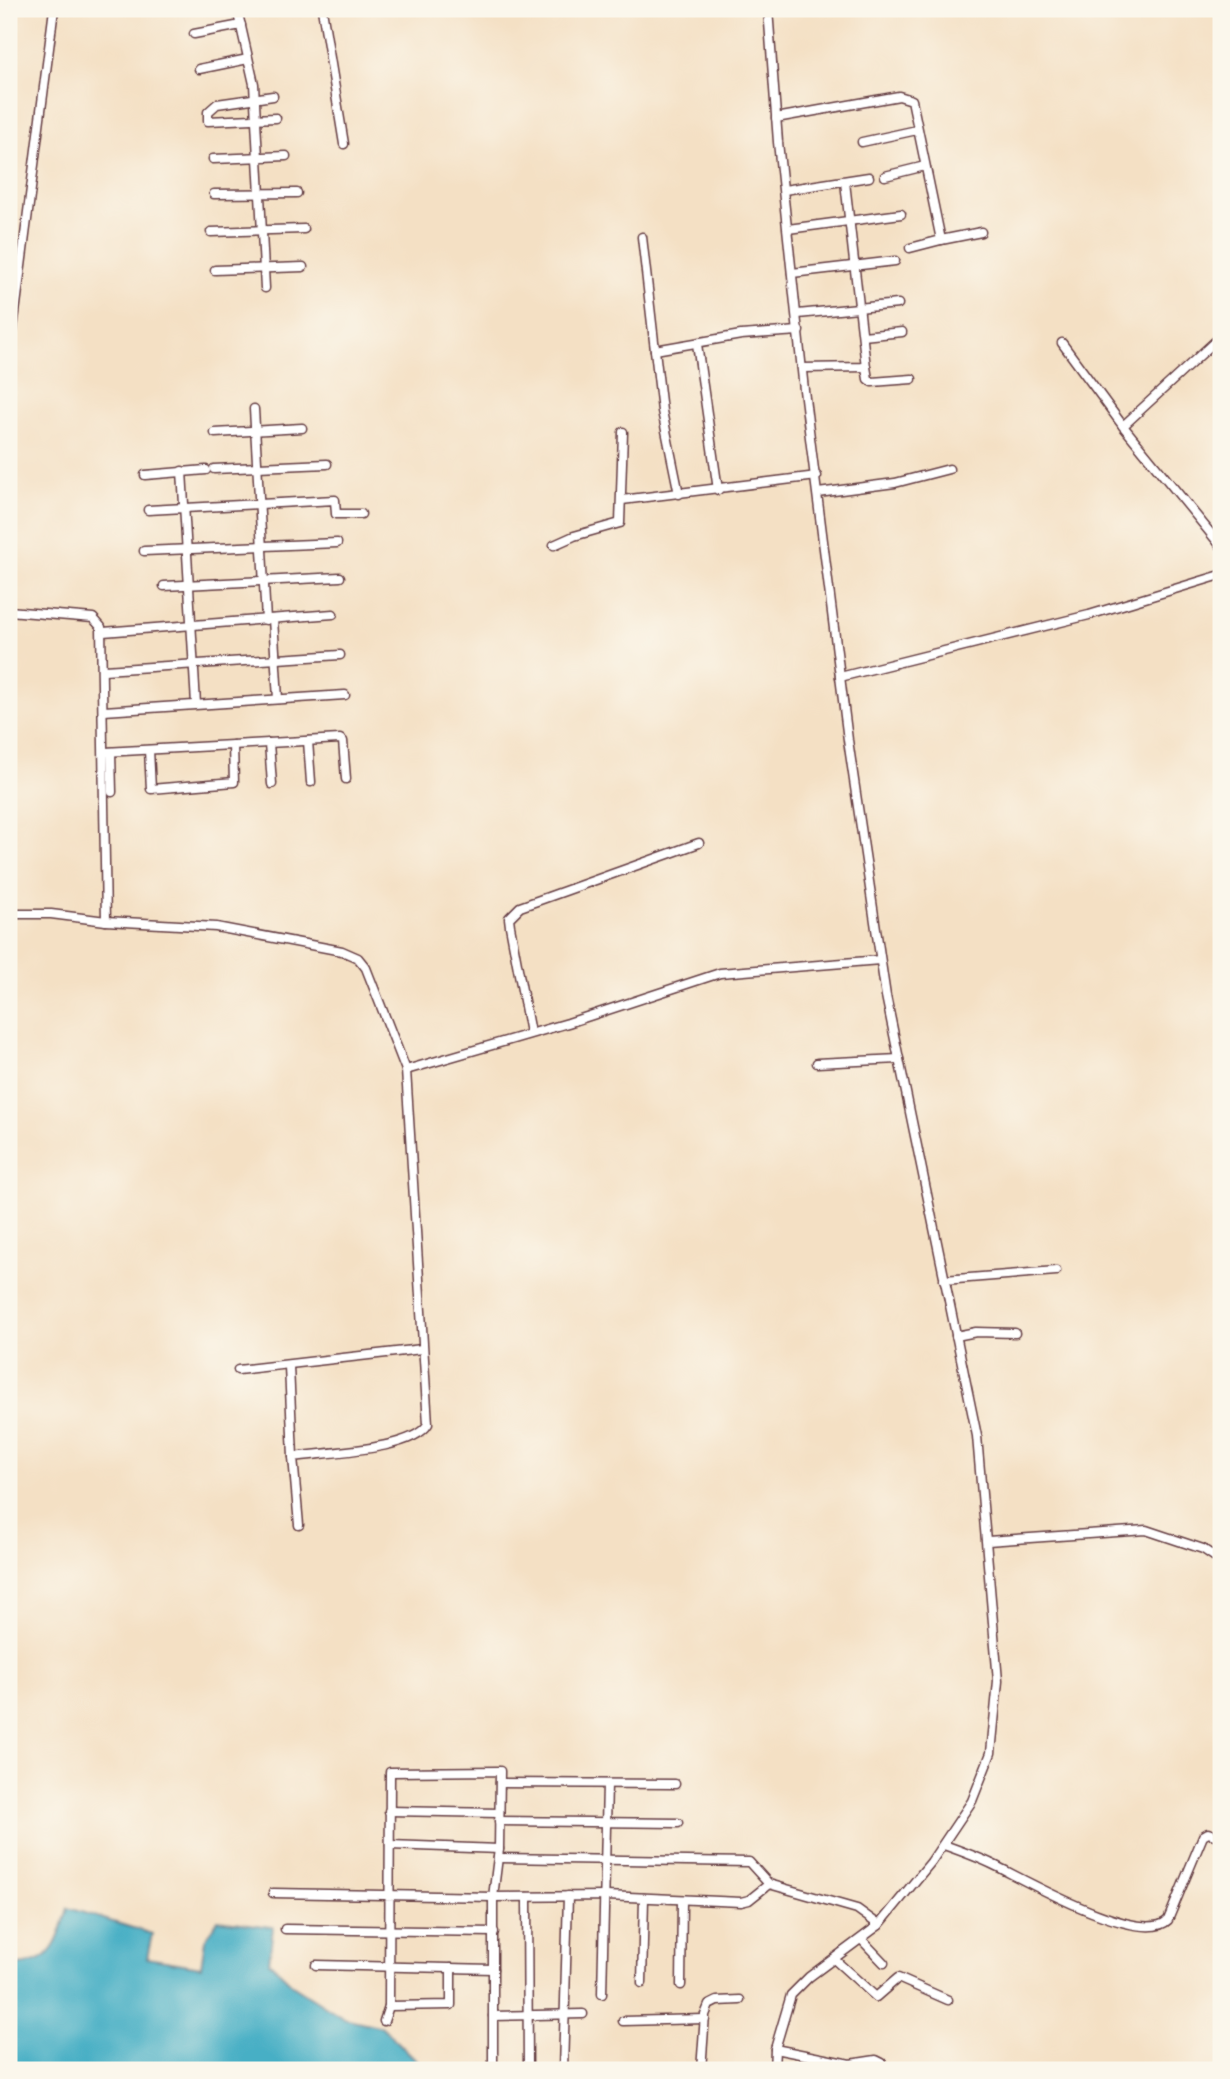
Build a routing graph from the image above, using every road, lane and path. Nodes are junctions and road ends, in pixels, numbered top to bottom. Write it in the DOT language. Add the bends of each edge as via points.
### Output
graph roads {
  1 [pos="54,9"];
  2 [pos="237,9"];
  3 [pos="322,9"];
  4 [pos="768,9"];
  5 [pos="241,25"];
  6 [pos="194,34"];
  7 [pos="248,60"];
  8 [pos="199,69"];
  9 [pos="273,96"];
  10 [pos="254,99"];
  11 [pos="276,118"];
  12 [pos="776,118"];
  13 [pos="253,120"];
  14 [pos="918,130"];
  15 [pos="862,142"];
  16 [pos="344,144"];
  17 [pos="256,156"];
  18 [pos="286,156"];
  19 [pos="212,159"];
  20 [pos="925,166"];
  21 [pos="884,176"];
  22 [pos="869,177"];
  23 [pos="845,182"];
  24 [pos="784,190"];
  25 [pos="258,193"];
  26 [pos="297,193"];
  27 [pos="214,194"];
  28 [pos="901,214"];
  29 [pos="850,222"];
  30 [pos="304,229"];
  31 [pos="788,229"];
  32 [pos="261,230"];
  33 [pos="211,232"];
  34 [pos="981,232"];
  35 [pos="642,237"];
  36 [pos="941,240"];
  37 [pos="909,247"];
  38 [pos="895,261"];
  39 [pos="855,264"];
  40 [pos="303,267"];
  41 [pos="263,268"];
  42 [pos="215,270"];
  43 [pos="792,273"];
  44 [pos="265,288"];
  45 [pos="898,304"];
  46 [pos="860,308"];
  47 [pos="798,314"];
  48 [pos="799,331"];
  49 [pos="902,332"];
  50 [pos="863,336"];
  51 [pos="1221,336"];
  52 [pos="1062,343"];
  53 [pos="697,344"];
  54 [pos="655,350"];
  55 [pos="9,360"];
  56 [pos="866,367"];
  57 [pos="802,368"];
  58 [pos="912,379"];
  59 [pos="254,409"];
  60 [pos="1123,426"];
  61 [pos="302,428"];
  62 [pos="256,431"];
  63 [pos="623,432"];
  64 [pos="215,433"];
  65 [pos="327,464"];
  66 [pos="257,468"];
  67 [pos="949,470"];
  68 [pos="182,471"];
  69 [pos="145,475"];
  70 [pos="817,476"];
  71 [pos="718,490"];
  72 [pos="818,493"];
  73 [pos="679,494"];
  74 [pos="622,500"];
  75 [pos="260,506"];
  76 [pos="184,508"];
  77 [pos="148,510"];
  78 [pos="361,514"];
  79 [pos="337,543"];
  80 [pos="554,545"];
  81 [pos="1221,546"];
  82 [pos="262,547"];
  83 [pos="187,549"];
  84 [pos="144,551"];
  85 [pos="1221,575"];
  86 [pos="340,577"];
  87 [pos="264,580"];
  88 [pos="189,583"];
  89 [pos="164,586"];
  90 [pos="9,611"];
  91 [pos="333,614"];
  92 [pos="270,620"];
  93 [pos="192,626"];
  94 [pos="103,632"];
  95 [pos="340,655"];
  96 [pos="276,659"];
  97 [pos="194,664"];
  98 [pos="104,670"];
  99 [pos="840,677"];
  100 [pos="345,695"];
  101 [pos="278,699"];
  102 [pos="195,704"];
  103 [pos="104,710"];
  104 [pos="308,741"];
  105 [pos="269,743"];
  106 [pos="233,745"];
  107 [pos="149,750"];
  108 [pos="108,752"];
  109 [pos="346,779"];
  110 [pos="311,782"];
  111 [pos="272,784"];
  112 [pos="112,792"];
  113 [pos="699,842"];
  114 [pos="9,914"];
  115 [pos="106,921"];
  116 [pos="880,960"];
  117 [pos="530,1033"];
  118 [pos="899,1059"];
  119 [pos="817,1063"];
  120 [pos="406,1070"];
  121 [pos="1056,1271"];
  122 [pos="944,1280"];
  123 [pos="1015,1332"];
  124 [pos="956,1336"];
  125 [pos="422,1349"];
  126 [pos="289,1366"];
  127 [pos="238,1370"];
  128 [pos="293,1457"];
  129 [pos="299,1525"];
  130 [pos="988,1541"];
  131 [pos="1221,1561"];
  132 [pos="500,1783"];
  133 [pos="607,1784"];
  134 [pos="675,1784"];
  135 [pos="389,1811"];
  136 [pos="499,1817"];
  137 [pos="607,1822"];
  138 [pos="678,1823"];
  139 [pos="1221,1837"];
  140 [pos="944,1844"];
  141 [pos="390,1845"];
  142 [pos="498,1854"];
  143 [pos="606,1859"];
  144 [pos="769,1884"];
  145 [pos="273,1893"];
  146 [pos="391,1896"];
  147 [pos="568,1896"];
  148 [pos="606,1896"];
  149 [pos="494,1897"];
  150 [pos="527,1897"];
  151 [pos="644,1898"];
  152 [pos="682,1900"];
  153 [pos="879,1925"];
  154 [pos="285,1929"];
  155 [pos="389,1931"];
  156 [pos="494,1932"];
  157 [pos="862,1940"];
  158 [pos="835,1960"];
  159 [pos="884,1963"];
  160 [pos="316,1965"];
  161 [pos="388,1967"];
  162 [pos="451,1968"];
  163 [pos="494,1969"];
  164 [pos="642,1983"];
  165 [pos="681,1985"];
  166 [pos="602,1994"];
  167 [pos="740,2000"];
  168 [pos="948,2000"];
  169 [pos="389,2006"];
  170 [pos="583,2014"];
  171 [pos="528,2015"];
  172 [pos="565,2015"];
  173 [pos="493,2016"];
  174 [pos="705,2019"];
  175 [pos="384,2021"];
  176 [pos="622,2021"];
  177 [pos="775,2049"];
  178 [pos="493,2066"];
  179 [pos="528,2070"];
  180 [pos="563,2070"];
  181 [pos="701,2070"];
  182 [pos="774,2070"];
  183 [pos="884,2070"];
  1 -- 55 [label="street"];
  2 -- 5 [label="street"];
  3 -- 16 [label="street"];
  4 -- 12 [label="street"];
  5 -- 6 [label="street"];
  5 -- 7 [label="street"];
  7 -- 8 [label="street"];
  7 -- 10 [label="street"];
  9 -- 10 [label="street"];
  10 -- 13 [label="street"];
  10 -- 13 [label="street" via="217,104 208,112 208,121"];
  11 -- 13 [label="street"];
  12 -- 14 [label="street" via="904,96 912,100"];
  12 -- 24 [label="street"];
  13 -- 17 [label="street"];
  14 -- 15 [label="street"];
  14 -- 20 [label="street"];
  17 -- 18 [label="street"];
  17 -- 19 [label="street"];
  17 -- 25 [label="street"];
  20 -- 21 [label="street"];
  20 -- 36 [label="street"];
  22 -- 23 [label="street"];
  23 -- 24 [label="street"];
  23 -- 29 [label="street"];
  24 -- 31 [label="street"];
  25 -- 26 [label="street"];
  25 -- 27 [label="street"];
  25 -- 32 [label="street"];
  28 -- 29 [label="street"];
  29 -- 31 [label="street"];
  29 -- 39 [label="street"];
  30 -- 32 [label="street"];
  31 -- 43 [label="street"];
  32 -- 33 [label="street"];
  32 -- 41 [label="street"];
  34 -- 36 [label="street"];
  35 -- 54 [label="street"];
  36 -- 37 [label="street"];
  38 -- 39 [label="street"];
  39 -- 43 [label="street"];
  39 -- 46 [label="street"];
  40 -- 41 [label="street"];
  41 -- 42 [label="street"];
  41 -- 44 [label="street"];
  43 -- 47 [label="street"];
  45 -- 46 [label="street"];
  46 -- 47 [label="street"];
  46 -- 50 [label="street"];
  47 -- 48 [label="street"];
  48 -- 53 [label="street"];
  48 -- 57 [label="street"];
  49 -- 50 [label="street"];
  50 -- 56 [label="street"];
  51 -- 60 [label="street"];
  52 -- 60 [label="street"];
  53 -- 54 [label="street"];
  53 -- 71 [label="street"];
  54 -- 73 [label="street"];
  56 -- 57 [label="street"];
  56 -- 58 [label="street" via="872,382"];
  57 -- 70 [label="street"];
  59 -- 62 [label="street"];
  60 -- 81 [label="street"];
  61 -- 62 [label="street"];
  62 -- 64 [label="street"];
  62 -- 66 [label="street"];
  63 -- 74 [label="street"];
  65 -- 66 [label="street"];
  66 -- 68 [label="street"];
  66 -- 75 [label="street"];
  67 -- 72 [label="street"];
  68 -- 69 [label="street"];
  68 -- 76 [label="street"];
  70 -- 71 [label="street"];
  70 -- 72 [label="street"];
  71 -- 73 [label="street"];
  72 -- 99 [label="street"];
  73 -- 74 [label="street"];
  74 -- 80 [label="street" via="618,526 582,533"];
  75 -- 76 [label="street"];
  75 -- 78 [label="street" via="335,500 336,514"];
  75 -- 82 [label="street"];
  76 -- 77 [label="street"];
  76 -- 83 [label="street"];
  79 -- 82 [label="street"];
  82 -- 83 [label="street"];
  82 -- 87 [label="street"];
  83 -- 84 [label="street"];
  83 -- 88 [label="street"];
  85 -- 99 [label="street" via="1088,615"];
  86 -- 87 [label="street"];
  87 -- 88 [label="street"];
  87 -- 92 [label="street"];
  88 -- 89 [label="street"];
  88 -- 93 [label="street"];
  90 -- 94 [label="street" via="93,618"];
  91 -- 92 [label="street"];
  92 -- 93 [label="street"];
  92 -- 96 [label="street"];
  93 -- 94 [label="street"];
  93 -- 97 [label="street"];
  94 -- 98 [label="street"];
  95 -- 96 [label="street"];
  96 -- 97 [label="street"];
  96 -- 101 [label="street"];
  97 -- 98 [label="street"];
  97 -- 102 [label="street"];
  98 -- 103 [label="street"];
  99 -- 116 [label="street"];
  100 -- 101 [label="street"];
  101 -- 102 [label="street"];
  102 -- 103 [label="street"];
  103 -- 108 [label="street"];
  104 -- 105 [label="street"];
  104 -- 109 [label="street" via="344,741"];
  104 -- 110 [label="street"];
  105 -- 106 [label="street"];
  105 -- 111 [label="street"];
  106 -- 107 [label="street"];
  106 -- 107 [label="street" via="234,782 216,786 151,789"];
  107 -- 108 [label="street"];
  108 -- 112 [label="street"];
  108 -- 115 [label="street"];
  113 -- 117 [label="street" via="520,907 512,914 510,926"];
  114 -- 115 [label="street"];
  115 -- 120 [label="street" via="216,927 321,945 358,958 373,983"];
  116 -- 117 [label="street" via="720,973"];
  116 -- 118 [label="street"];
  117 -- 120 [label="street"];
  118 -- 119 [label="street"];
  118 -- 122 [label="street"];
  120 -- 125 [label="street"];
  121 -- 122 [label="street"];
  122 -- 124 [label="street"];
  123 -- 124 [label="street"];
  124 -- 130 [label="street" via="977,1436"];
  125 -- 126 [label="street"];
  125 -- 128 [label="street" via="428,1424 421,1434 386,1444"];
  126 -- 127 [label="street"];
  126 -- 128 [label="street"];
  128 -- 129 [label="street"];
  130 -- 131 [label="street" via="1146,1530 1203,1549"];
  130 -- 140 [label="street" via="998,1681 991,1753 979,1788"];
  132 -- 133 [label="street"];
  132 -- 135 [label="street" via="500,1771 390,1772"];
  132 -- 136 [label="street"];
  133 -- 134 [label="street"];
  133 -- 137 [label="street"];
  135 -- 136 [label="street"];
  135 -- 141 [label="street"];
  136 -- 137 [label="street"];
  136 -- 142 [label="street"];
  137 -- 138 [label="street"];
  137 -- 143 [label="street"];
  139 -- 140 [label="street" via="1203,1836 1168,1920 1156,1926 1129,1924 1087,1911"];
  140 -- 153 [label="street"];
  141 -- 142 [label="street"];
  141 -- 146 [label="street"];
  142 -- 143 [label="street"];
  142 -- 149 [label="street"];
  143 -- 144 [label="street" via="749,1862"];
  143 -- 148 [label="street"];
  144 -- 152 [label="street" via="746,1901"];
  144 -- 153 [label="street" via="857,1909"];
  145 -- 146 [label="street"];
  146 -- 149 [label="street"];
  146 -- 155 [label="street"];
  147 -- 148 [label="street"];
  147 -- 150 [label="street"];
  147 -- 172 [label="street"];
  148 -- 151 [label="street"];
  148 -- 166 [label="street"];
  149 -- 150 [label="street"];
  149 -- 156 [label="street"];
  150 -- 171 [label="street"];
  151 -- 152 [label="street"];
  151 -- 164 [label="street"];
  152 -- 165 [label="street"];
  153 -- 157 [label="street"];
  154 -- 155 [label="street"];
  155 -- 156 [label="street"];
  155 -- 161 [label="street"];
  156 -- 163 [label="street"];
  157 -- 158 [label="street"];
  157 -- 159 [label="street"];
  158 -- 168 [label="street" via="876,1997 898,1978"];
  158 -- 177 [label="street" via="791,1996"];
  160 -- 161 [label="street"];
  161 -- 162 [label="street"];
  161 -- 169 [label="street"];
  162 -- 163 [label="street"];
  162 -- 169 [label="street" via="451,2005"];
  163 -- 173 [label="street"];
  167 -- 174 [label="street" via="713,2003"];
  169 -- 175 [label="street"];
  170 -- 172 [label="street"];
  171 -- 172 [label="street"];
  171 -- 173 [label="street"];
  171 -- 179 [label="street"];
  172 -- 180 [label="street"];
  173 -- 178 [label="street"];
  174 -- 176 [label="street"];
  174 -- 181 [label="street"];
  177 -- 182 [label="street"];
  177 -- 183 [label="street" via="850,2064 876,2060"];
}
